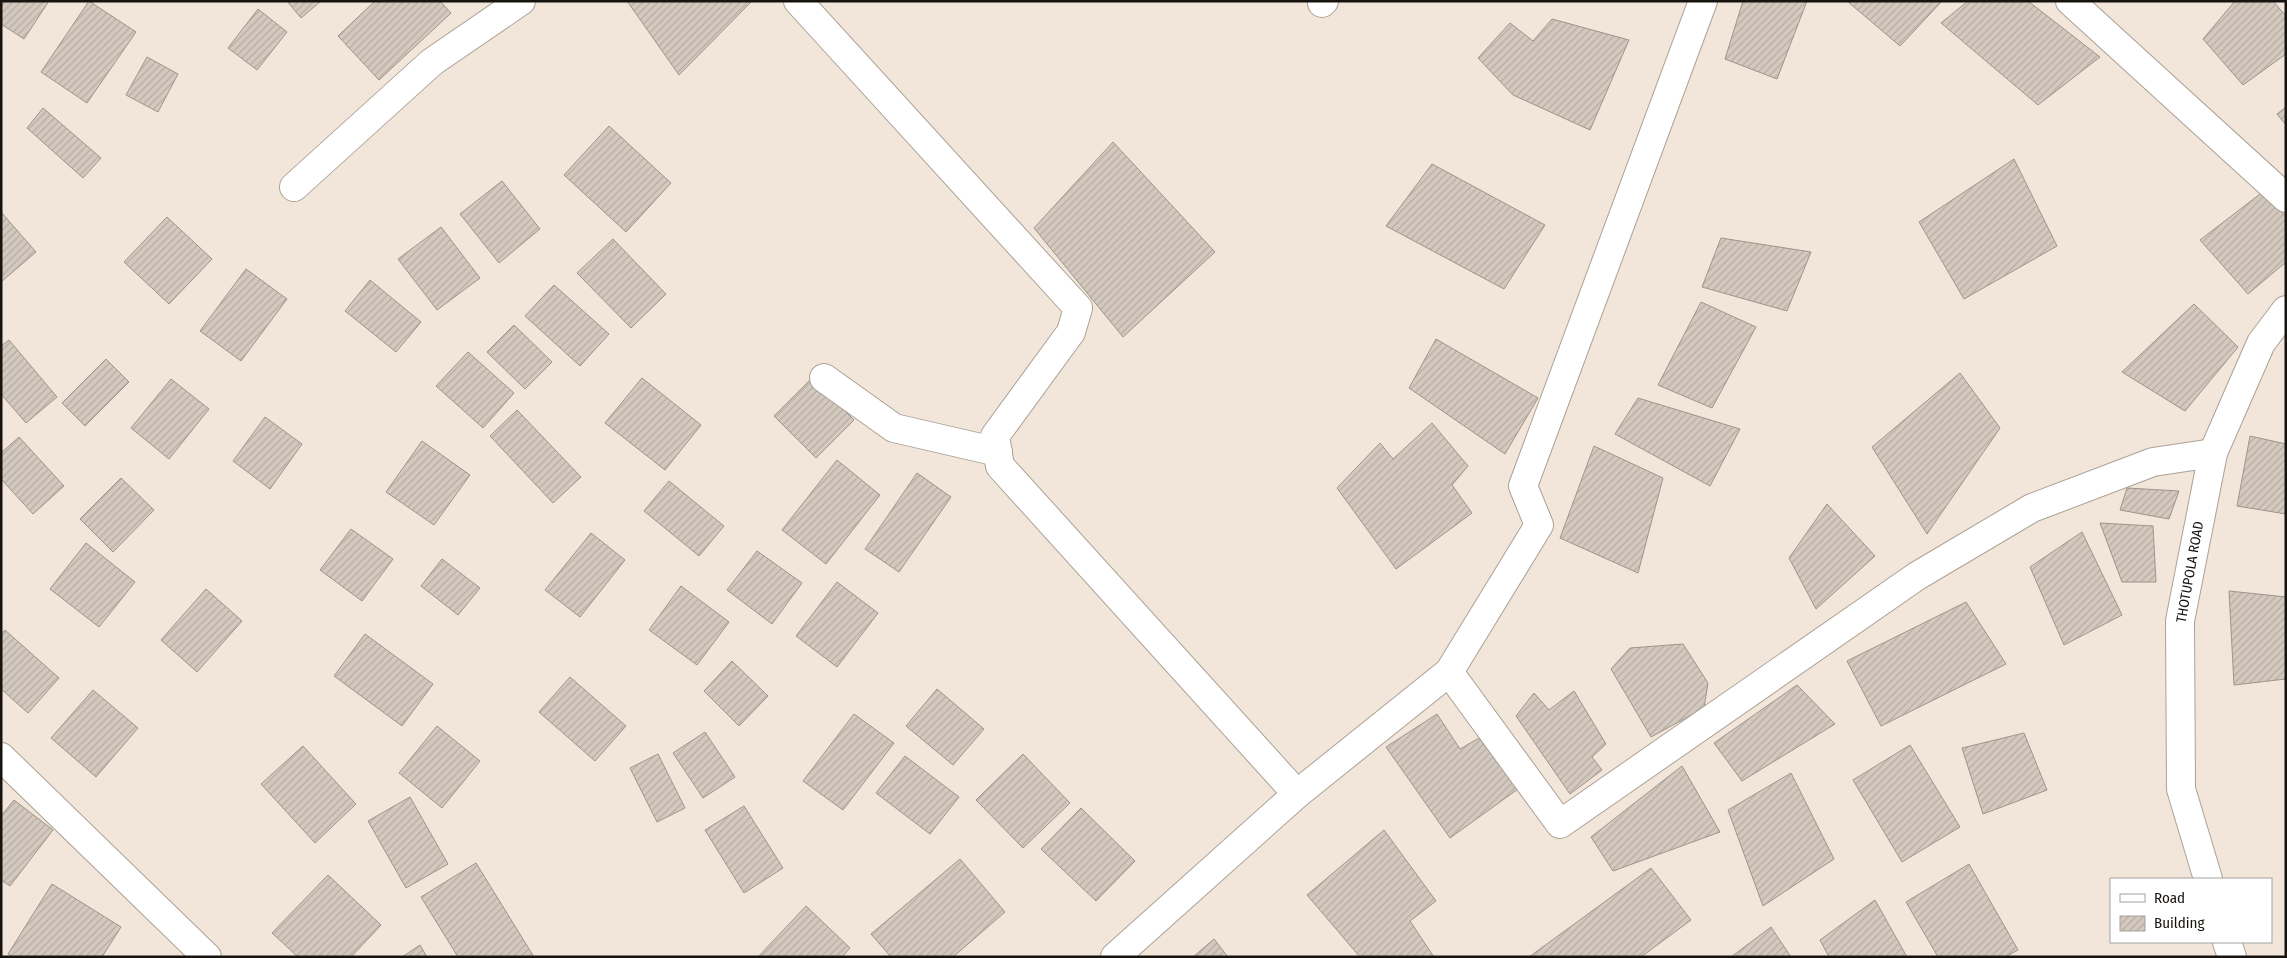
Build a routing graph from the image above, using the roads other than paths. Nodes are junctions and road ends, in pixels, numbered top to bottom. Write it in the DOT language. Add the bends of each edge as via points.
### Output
graph roads {
  1 [pos="521,1"];
  2 [pos="798,1"];
  3 [pos="1703,1"];
  4 [pos="2070,1"];
  5 [pos="294,187"];
  6 [pos="2286,198"];
  7 [pos="2286,310"];
  8 [pos="824,378"];
  9 [pos="998,452"];
  10 [pos="2212,453"];
  11 [pos="1449,672"];
  12 [pos="1,757"];
  13 [pos="1297,794"];
  14 [pos="2208,878"];
  15 [pos="2227,943"];
  16 [pos="207,957"];
  17 [pos="1115,957"];
  18 [pos="2232,957"];
  1 -- 5 [label="street" via="432,62"];
  2 -- 9 [label="street" via="1078,308 1070,332 996,436"];
  3 -- 11 [label="street" via="1523,486 1539,525"];
  4 -- 6 [label="street"];
  7 -- 10 [label="street, THOTUPOLA ROAD" via="2261,343"];
  8 -- 9 [label="street" via="894,428"];
  9 -- 13 [label="street" via="1000,466"];
  10 -- 11 [label="street" via="2153,462 2032,508 1917,576 1560,824"];
  10 -- 14 [label="street, THOTUPOLA ROAD" via="2180,621 2181,789"];
  11 -- 13 [label="street"];
  12 -- 16 [label="street"];
  13 -- 17 [label="street"];
  15 -- 18 [label="street"];
}
